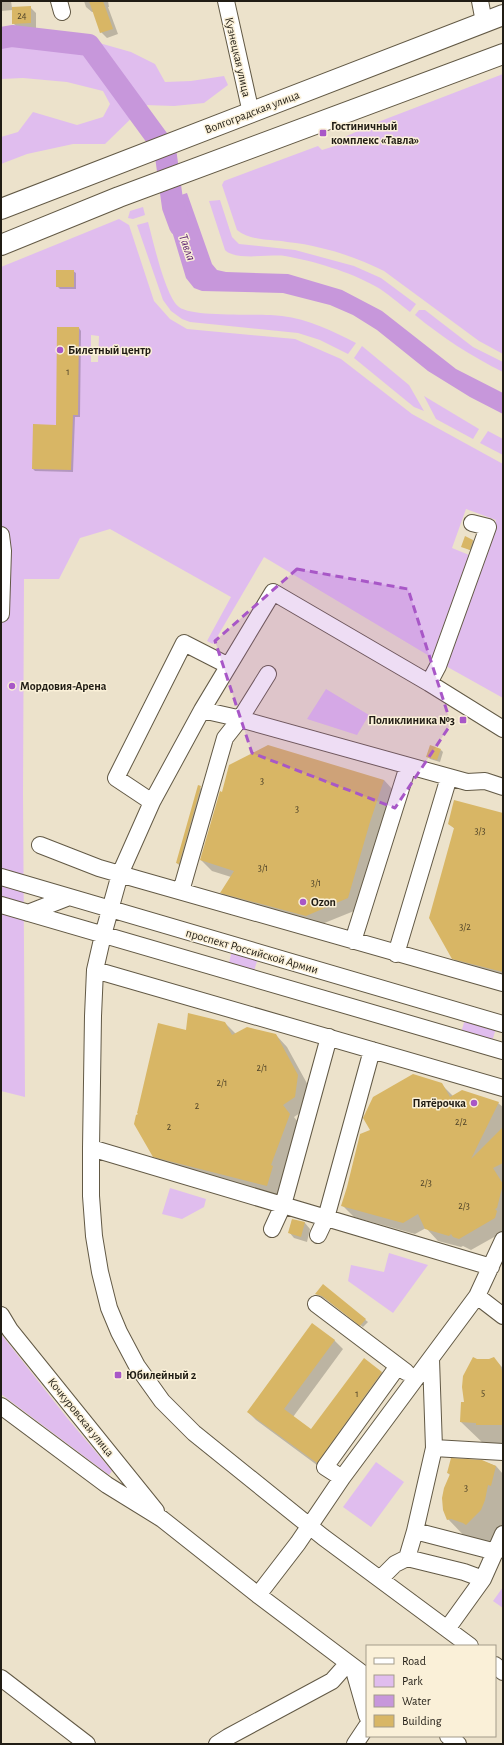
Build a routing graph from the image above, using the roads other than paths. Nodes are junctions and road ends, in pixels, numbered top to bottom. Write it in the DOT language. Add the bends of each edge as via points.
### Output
graph roads {
  1 [pos="226,1"];
  2 [pos="480,1"];
  3 [pos="503,15"];
  4 [pos="484,22"];
  5 [pos="503,54"];
  6 [pos="251,113"];
  7 [pos="1,209"];
  8 [pos="1,245"];
  9 [pos="472,523"];
  10 [pos="1,535"];
  11 [pos="1,614"];
  12 [pos="227,665"];
  13 [pos="268,674"];
  14 [pos="429,683"];
  15 [pos="202,710"];
  16 [pos="240,719"];
  17 [pos="503,729"];
  18 [pos="408,766"];
  19 [pos="449,777"];
  20 [pos="503,787"];
  21 [pos="152,802"];
  22 [pos="40,845"];
  23 [pos="120,874"];
  24 [pos="1,877"];
  25 [pos="25,884"];
  26 [pos="181,891"];
  27 [pos="62,897"];
  28 [pos="1,905"];
  29 [pos="109,909"];
  30 [pos="37,913"];
  31 [pos="78,928"];
  32 [pos="103,934"];
  33 [pos="352,941"];
  34 [pos="396,954"];
  35 [pos="95,970"];
  36 [pos="503,983"];
  37 [pos="503,1024"];
  38 [pos="329,1037"];
  39 [pos="372,1050"];
  40 [pos="503,1051"];
  41 [pos="503,1088"];
  42 [pos="91,1148"];
  43 [pos="283,1205"];
  44 [pos="326,1218"];
  45 [pos="272,1229"];
  46 [pos="318,1235"];
  47 [pos="503,1240"];
  48 [pos="491,1267"];
  49 [pos="477,1296"];
  50 [pos="316,1304"];
  51 [pos="1,1315"];
  52 [pos="503,1316"];
  53 [pos="432,1359"];
  54 [pos="398,1366"];
  55 [pos="415,1379"];
  56 [pos="1,1406"];
  57 [pos="434,1448"];
  58 [pos="503,1452"];
  59 [pos="342,1478"];
  60 [pos="162,1519"];
  61 [pos="310,1526"];
  62 [pos="415,1531"];
  63 [pos="503,1534"];
  64 [pos="496,1552"];
  65 [pos="407,1558"];
  66 [pos="483,1579"];
  67 [pos="380,1580"];
  68 [pos="258,1595"];
  69 [pos="447,1629"];
  70 [pos="469,1645"];
  71 [pos="350,1665"];
  72 [pos="366,1676"];
  73 [pos="1,1678"];
  74 [pos="366,1713"];
  75 [pos="366,1728"];
  76 [pos="449,1737"];
  77 [pos="87,1744"];
  78 [pos="217,1744"];
  79 [pos="355,1744"];
  80 [pos="458,1744"];
  1 -- 6 [label="street, Кузнецкая улица"];
  2 -- 4 [label="street"];
  3 -- 4 [label="main road, Волгоградская улица"];
  4 -- 6 [label="main road, Волгоградская улица"];
  5 -- 8 [label="main road" via="118,197"];
  6 -- 7 [label="main road, Волгоградская улица"];
  9 -- 14 [label="street" via="488,527 436,671"];
  10 -- 11 [label="street"];
  12 -- 14 [label="street" via="273,592"];
  12 -- 15 [label="street"];
  12 -- 21 [label="street" via="184,643 116,778"];
  13 -- 16 [label="street"];
  14 -- 17 [label="street"];
  15 -- 16 [label="street"];
  15 -- 21 [label="street"];
  16 -- 18 [label="street"];
  16 -- 26 [label="street" via="225,738"];
  18 -- 19 [label="street"];
  18 -- 33 [label="street"];
  19 -- 20 [label="street" via="468,782 485,781"];
  19 -- 34 [label="street"];
  21 -- 23 [label="street"];
  22 -- 23 [label="street"];
  23 -- 26 [label="street"];
  23 -- 29 [label="street"];
  24 -- 25 [label="street, проспект Российской Армии"];
  25 -- 27 [label="street, проспект Российской Армии"];
  25 -- 30 [label="street"];
  26 -- 33 [label="street"];
  27 -- 29 [label="street, проспект Российской Армии"];
  27 -- 30 [label="street"];
  27 -- 31 [label="street"];
  28 -- 30 [label="street"];
  29 -- 32 [label="street"];
  29 -- 37 [label="street, проспект Российской Армии"];
  30 -- 31 [label="street"];
  31 -- 32 [label="street"];
  32 -- 35 [label="street"];
  32 -- 40 [label="street"];
  33 -- 34 [label="street"];
  34 -- 36 [label="street"];
  35 -- 38 [label="street"];
  35 -- 42 [label="street"];
  38 -- 39 [label="street"];
  38 -- 43 [label="street"];
  39 -- 41 [label="street"];
  39 -- 44 [label="street"];
  42 -- 43 [label="street"];
  42 -- 61 [label="street" via="91,1196 100,1272 116,1326 137,1366 162,1401 194,1433"];
  43 -- 44 [label="street"];
  43 -- 45 [label="street"];
  44 -- 46 [label="street"];
  44 -- 48 [label="street"];
  47 -- 48 [label="street"];
  48 -- 49 [label="street"];
  49 -- 52 [label="street"];
  49 -- 53 [label="street"];
  50 -- 54 [label="street"];
  51 -- 60 [label="street, Кочкуровская улица" via="10,1330"];
  53 -- 55 [label="street"];
  53 -- 57 [label="street"];
  54 -- 55 [label="street"];
  54 -- 59 [label="street" via="324,1467"];
  55 -- 59 [label="street"];
  56 -- 60 [label="street, Кочкуровская улица" via="107,1485"];
  57 -- 58 [label="street"];
  57 -- 62 [label="street"];
  59 -- 61 [label="street"];
  60 -- 68 [label="street, Кочкуровская улица"];
  61 -- 67 [label="street"];
  61 -- 68 [label="street" via="290,1564"];
  62 -- 64 [label="street"];
  62 -- 65 [label="street"];
  63 -- 64 [label="street"];
  64 -- 66 [label="street"];
  65 -- 66 [label="street"];
  65 -- 67 [label="street" via="395,1564"];
  66 -- 69 [label="street"];
  67 -- 69 [label="street"];
  68 -- 71 [label="street, Кочкуровская улица"];
  69 -- 70 [label="street"];
  71 -- 72 [label="street, Кочкуровская улица"];
  71 -- 74 [label="street"];
  71 -- 78 [label="street" via="332,1681"];
  73 -- 77 [label="street"];
  75 -- 79 [label="street"];
  76 -- 80 [label="street"];
}
